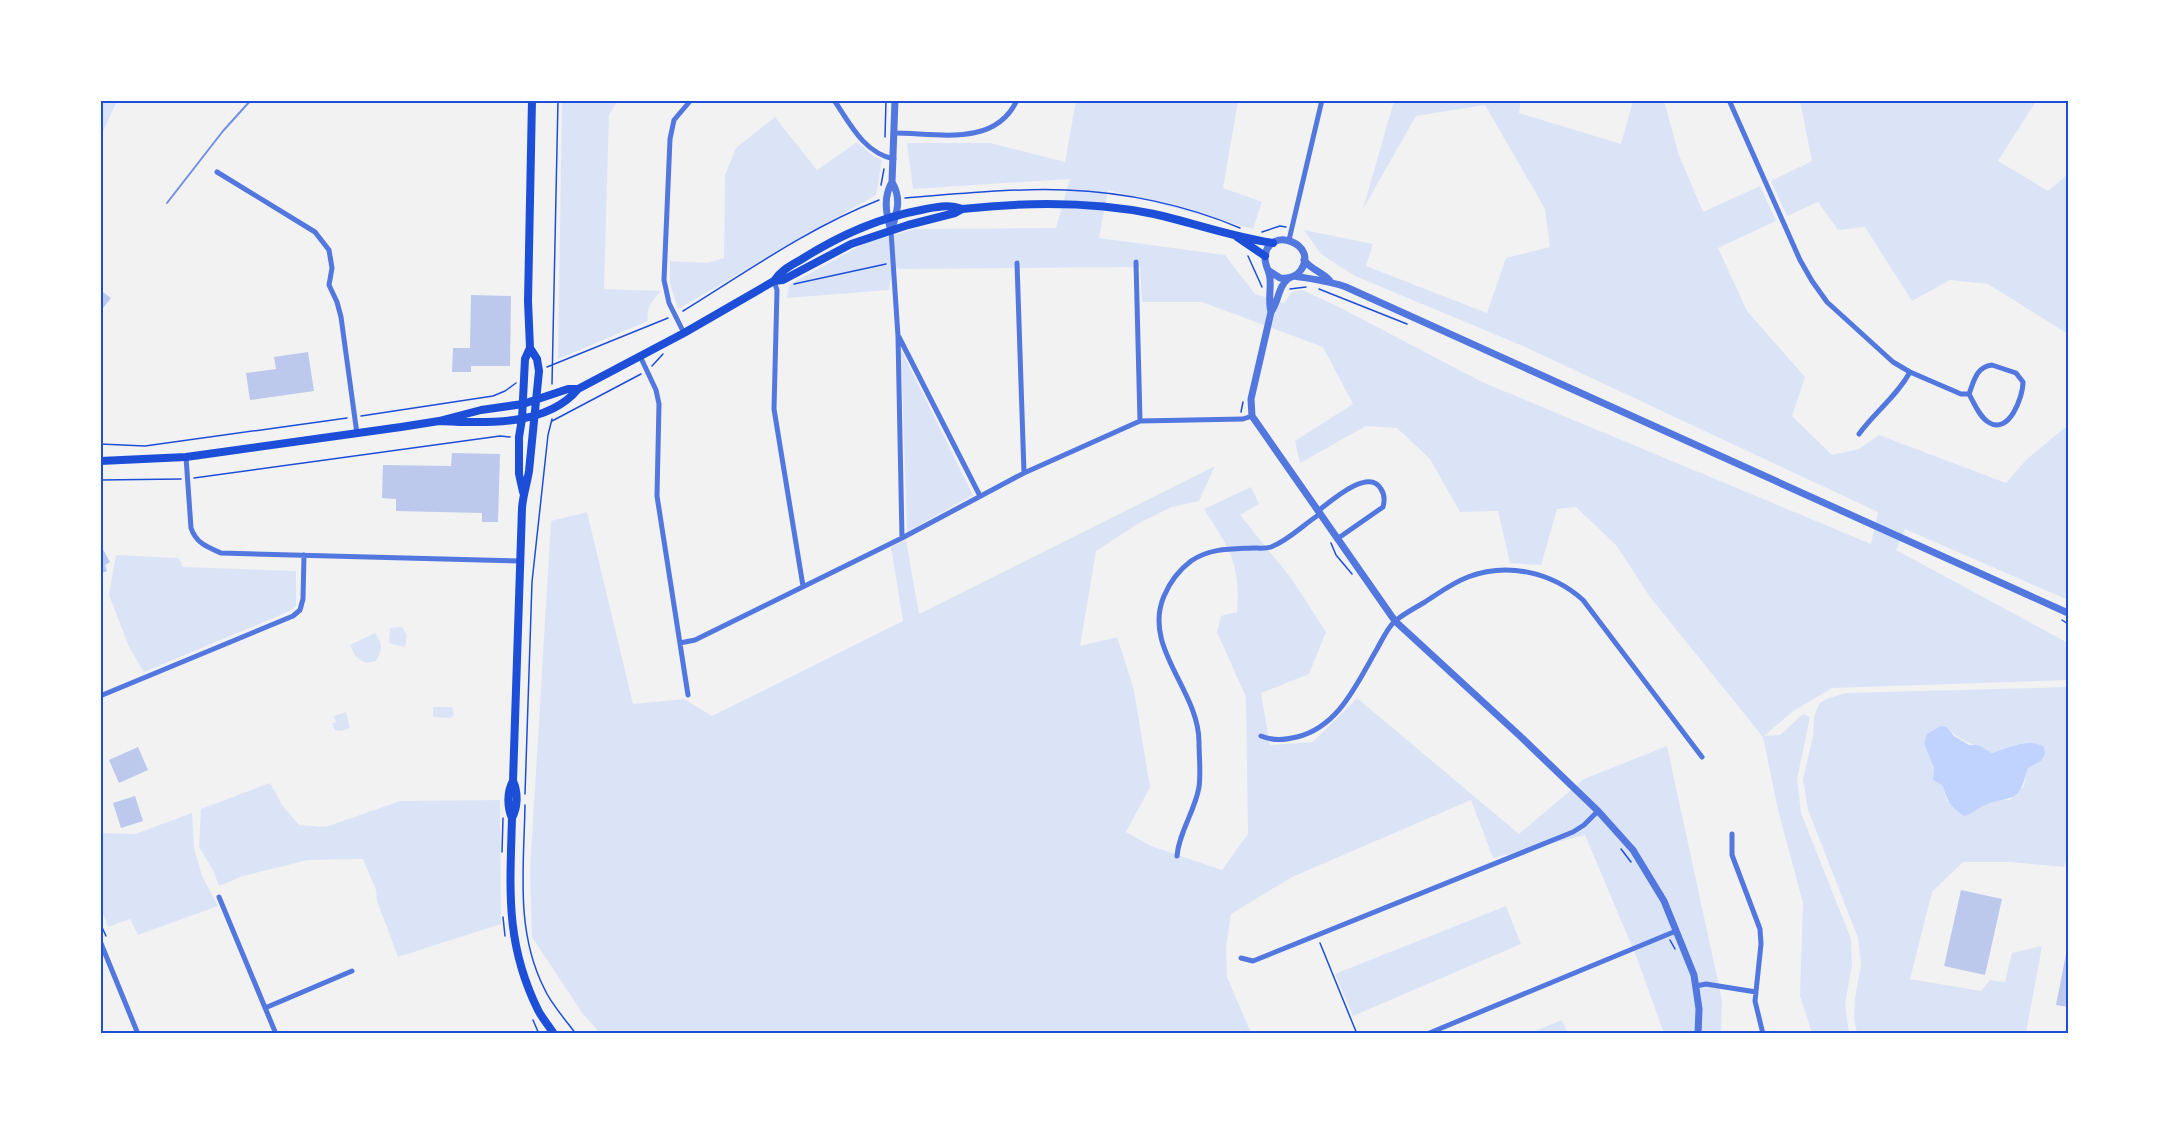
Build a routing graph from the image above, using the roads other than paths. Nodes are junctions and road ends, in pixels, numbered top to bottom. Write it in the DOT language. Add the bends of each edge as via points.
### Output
graph roads {
  1 [pos="532,100"];
  2 [pos="691,100"];
  3 [pos="834,100"];
  4 [pos="895,100"];
  5 [pos="1017,100"];
  6 [pos="1322,100"];
  7 [pos="1729,100"];
  8 [pos="894,133"];
  9 [pos="894,159"];
  10 [pos="217,172"];
  11 [pos="892,182"];
  12 [pos="962,209"];
  13 [pos="896,215"];
  14 [pos="887,217"];
  15 [pos="891,231"];
  16 [pos="1237,237"];
  17 [pos="1289,240"];
  18 [pos="1273,243"];
  19 [pos="1265,256"];
  20 [pos="1304,260"];
  21 [pos="1136,262"];
  22 [pos="1017,263"];
  23 [pos="1268,270"];
  24 [pos="1292,277"];
  25 [pos="774,281"];
  26 [pos="1330,281"];
  27 [pos="1271,312"];
  28 [pos="684,333"];
  29 [pos="898,336"];
  30 [pos="530,348"];
  31 [pos="640,356"];
  32 [pos="1910,372"];
  33 [pos="578,389"];
  34 [pos="1969,394"];
  35 [pos="535,401"];
  36 [pos="522,404"];
  37 [pos="534,415"];
  38 [pos="1252,416"];
  39 [pos="522,419"];
  40 [pos="1140,421"];
  41 [pos="439,422"];
  42 [pos="357,434"];
  43 [pos="1859,435"];
  44 [pos="186,457"];
  45 [pos="100,461"];
  46 [pos="1024,473"];
  47 [pos="523,492"];
  48 [pos="980,496"];
  49 [pos="1319,512"];
  50 [pos="902,538"];
  51 [pos="1333,540"];
  52 [pos="304,555"];
  53 [pos="520,561"];
  54 [pos="802,586"];
  55 [pos="2068,613"];
  56 [pos="1395,621"];
  57 [pos="681,643"];
  58 [pos="688,695"];
  59 [pos="100,696"];
  60 [pos="1261,736"];
  61 [pos="1702,757"];
  62 [pos="1598,811"];
  63 [pos="1732,834"];
  64 [pos="1177,856"];
  65 [pos="219,897"];
  66 [pos="1676,931"];
  67 [pos="100,941"];
  68 [pos="1241,958"];
  69 [pos="352,971"];
  70 [pos="1696,986"];
  71 [pos="1756,992"];
  72 [pos="265,1008"];
  73 [pos="138,1034"];
  74 [pos="276,1034"];
  75 [pos="554,1034"];
  76 [pos="1427,1034"];
  77 [pos="1698,1034"];
  78 [pos="1763,1034"];
  1 -- 30 [label="main road"];
  2 -- 28 [label="street" via="674,120 670,139 664,280 669,303"];
  3 -- 9 [label="street" via="862,141 875,153"];
  4 -- 8 [label="street"];
  5 -- 8 [label="street" via="1003,120 974,134"];
  6 -- 17 [label="street"];
  7 -- 32 [label="street" via="1812,281 1827,302 1893,362"];
  8 -- 9 [label="street"];
  9 -- 11 [label="street"];
  10 -- 42 [label="street" via="315,232 329,250 329,285 341,317"];
  11 -- 13 [label="street" via="898,191"];
  11 -- 14 [label="street" via="887,191"];
  12 -- 13 [label="main road" via="954,206"];
  12 -- 15 [label="main road"];
  12 -- 16 [label="main road" via="1080,204 1152,214"];
  13 -- 14 [label="main road"];
  13 -- 15 [label="street"];
  14 -- 15 [label="street"];
  14 -- 25 [label="main road" via="815,250 778,274"];
  15 -- 25 [label="main road" via="851,244"];
  15 -- 29 [label="street"];
  16 -- 18 [label="main road"];
  16 -- 19 [label="main road"];
  17 -- 18 [label="street"];
  17 -- 20 [label="street" via="1302,250"];
  18 -- 19 [label="street"];
  19 -- 23 [label="street"];
  20 -- 24 [label="street"];
  20 -- 26 [label="street"];
  21 -- 40 [label="street"];
  22 -- 46 [label="street"];
  23 -- 24 [label="street" via="1275,276"];
  23 -- 27 [label="street"];
  24 -- 26 [label="street"];
  24 -- 27 [label="street" via="1282,285"];
  25 -- 28 [label="main road"];
  25 -- 54 [label="street" via="774,409"];
  26 -- 55 [label="street"];
  27 -- 38 [label="street" via="1251,399"];
  28 -- 31 [label="main road"];
  29 -- 48 [label="street"];
  29 -- 50 [label="street"];
  30 -- 35 [label="main road" via="537,358"];
  30 -- 36 [label="main road" via="525,359"];
  31 -- 33 [label="main road"];
  31 -- 57 [label="street" via="659,404 657,496"];
  32 -- 34 [label="street"];
  32 -- 43 [label="street"];
  33 -- 35 [label="main road"];
  33 -- 37 [label="main road" via="551,409"];
  34 -- 34 [label="street" via="1989,423 2001,424 2018,403 2023,382 2016,373 1986,366 1976,375"];
  35 -- 36 [label="main road"];
  35 -- 37 [label="main road"];
  36 -- 39 [label="main road"];
  36 -- 41 [label="main road"];
  37 -- 39 [label="main road"];
  37 -- 47 [label="main road"];
  38 -- 40 [label="street"];
  38 -- 49 [label="street"];
  39 -- 41 [label="main road"];
  39 -- 47 [label="main road" via="519,474"];
  40 -- 46 [label="street"];
  41 -- 42 [label="main road"];
  42 -- 44 [label="main road"];
  44 -- 45 [label="main road"];
  44 -- 52 [label="street" via="191,478 191,528 194,537 206,547 221,553"];
  46 -- 48 [label="street"];
  47 -- 53 [label="main road"];
  48 -- 50 [label="street"];
  49 -- 51 [label="street"];
  49 -- 51 [label="street" via="1360,482 1371,480 1381,489 1385,497 1383,507"];
  49 -- 64 [label="street" via="1271,547 1217,550 1192,560 1168,585 1157,622 1160,641 1194,712 1199,738 1199,787"];
  50 -- 54 [label="street"];
  51 -- 56 [label="street"];
  52 -- 53 [label="street"];
  52 -- 59 [label="street" via="303,599 293,616"];
  53 -- 75 [label="main road" via="511,916 516,950 539,1011"];
  54 -- 57 [label="street" via="695,640"];
  56 -- 60 [label="street" via="1341,708 1327,723 1287,739"];
  56 -- 61 [label="street" via="1470,576 1509,570 1548,578 1572,591 1595,614"];
  56 -- 62 [label="street"];
  57 -- 58 [label="street"];
  62 -- 66 [label="street" via="1638,858"];
  62 -- 68 [label="street" via="1573,832 1253,961"];
  63 -- 71 [label="street" via="1732,855 1760,929"];
  65 -- 72 [label="street"];
  66 -- 70 [label="street"];
  66 -- 76 [label="street"];
  67 -- 73 [label="street"];
  69 -- 72 [label="street"];
  70 -- 71 [label="street"];
  70 -- 77 [label="street"];
  71 -- 78 [label="street"];
  72 -- 74 [label="street"];
}
